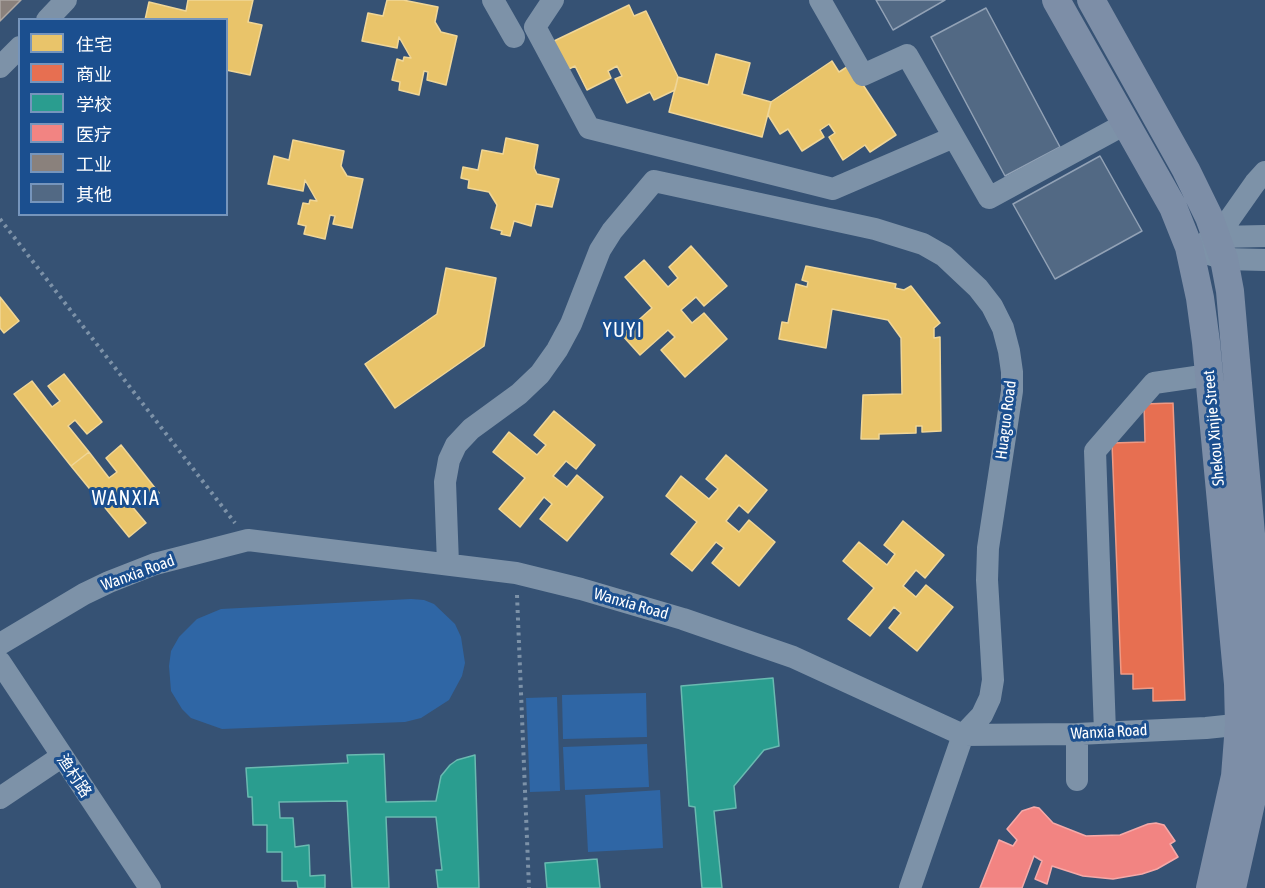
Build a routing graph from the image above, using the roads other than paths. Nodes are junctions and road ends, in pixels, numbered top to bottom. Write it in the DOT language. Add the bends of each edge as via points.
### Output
graph roads {
  1 [pos="66,0"];
  2 [pos="493,0"];
  3 [pos="553,0"];
  4 [pos="820,0"];
  5 [pos="1056,0"];
  6 [pos="1091,0"];
  7 [pos="49,18"];
  8 [pos="513,37"];
  9 [pos="18,49"];
  10 [pos="0,67"];
  11 [pos="1125,124"];
  12 [pos="954,137"];
  13 [pos="1265,172"];
  14 [pos="1265,236"];
  15 [pos="1189,247"];
  16 [pos="1220,248"];
  17 [pos="1265,260"];
  18 [pos="1209,375"];
  19 [pos="448,564"];
  20 [pos="0,644"];
  21 [pos="0,662"];
  22 [pos="1256,723"];
  23 [pos="1105,732"];
  24 [pos="1077,734"];
  25 [pos="963,735"];
  26 [pos="61,757"];
  27 [pos="1077,780"];
  28 [pos="0,798"];
  29 [pos="150,888"];
  30 [pos="910,888"];
  31 [pos="1210,888"];
  32 [pos="1232,888"];
  1 -- 7 [label="street"];
  2 -- 8 [label="street"];
  3 -- 12 [label="street" via="535,27 589,128 833,189"];
  4 -- 12 [label="street" via="863,75 907,55"];
  5 -- 11 [label="main road, Shekou Xinjie Street"];
  6 -- 16 [label="main road, Shekou Xinjie Street" via="1186,170"];
  9 -- 10 [label="street"];
  11 -- 12 [label="street" via="989,198"];
  11 -- 15 [label="main road, Shekou Xinjie Street" via="1173,207"];
  13 -- 16 [label="street" via="1255,183"];
  14 -- 16 [label="street"];
  15 -- 16 [label="street"];
  15 -- 18 [label="main road, Shekou Xinjie Street"];
  16 -- 17 [label="street"];
  16 -- 22 [label="main road, Shekou Xinjie Street" via="1230,291 1263,665"];
  18 -- 22 [label="main road, Shekou Xinjie Street" via="1238,684"];
  18 -- 23 [label="street" via="1154,383 1095,451"];
  19 -- 20 [label="street, Wanxia Road" via="248,540 155,564 109,582"];
  19 -- 25 [label="street, Wanxia Road" via="516,573 683,619 793,657"];
  19 -- 25 [label="street, Huaguo Road" via="445,482 456,445 540,374 571,324 600,250 654,181 875,229 923,244 962,270 992,306 1003,328 1012,372 988,548 993,680 982,715"];
  21 -- 26 [label="street, 渔村路"];
  22 -- 23 [label="street, Wanxia Road"];
  22 -- 31 [label="main road, Shekou Xinjie Street" via="1235,776"];
  22 -- 32 [label="main road, Shekou Xinjie Street" via="1258,771"];
  23 -- 24 [label="street, Wanxia Road"];
  24 -- 25 [label="street, Wanxia Road"];
  24 -- 27 [label="street"];
  25 -- 30 [label="street, Huaguo Road"];
  26 -- 28 [label="street"];
  26 -- 29 [label="street, 渔村路"];
}
